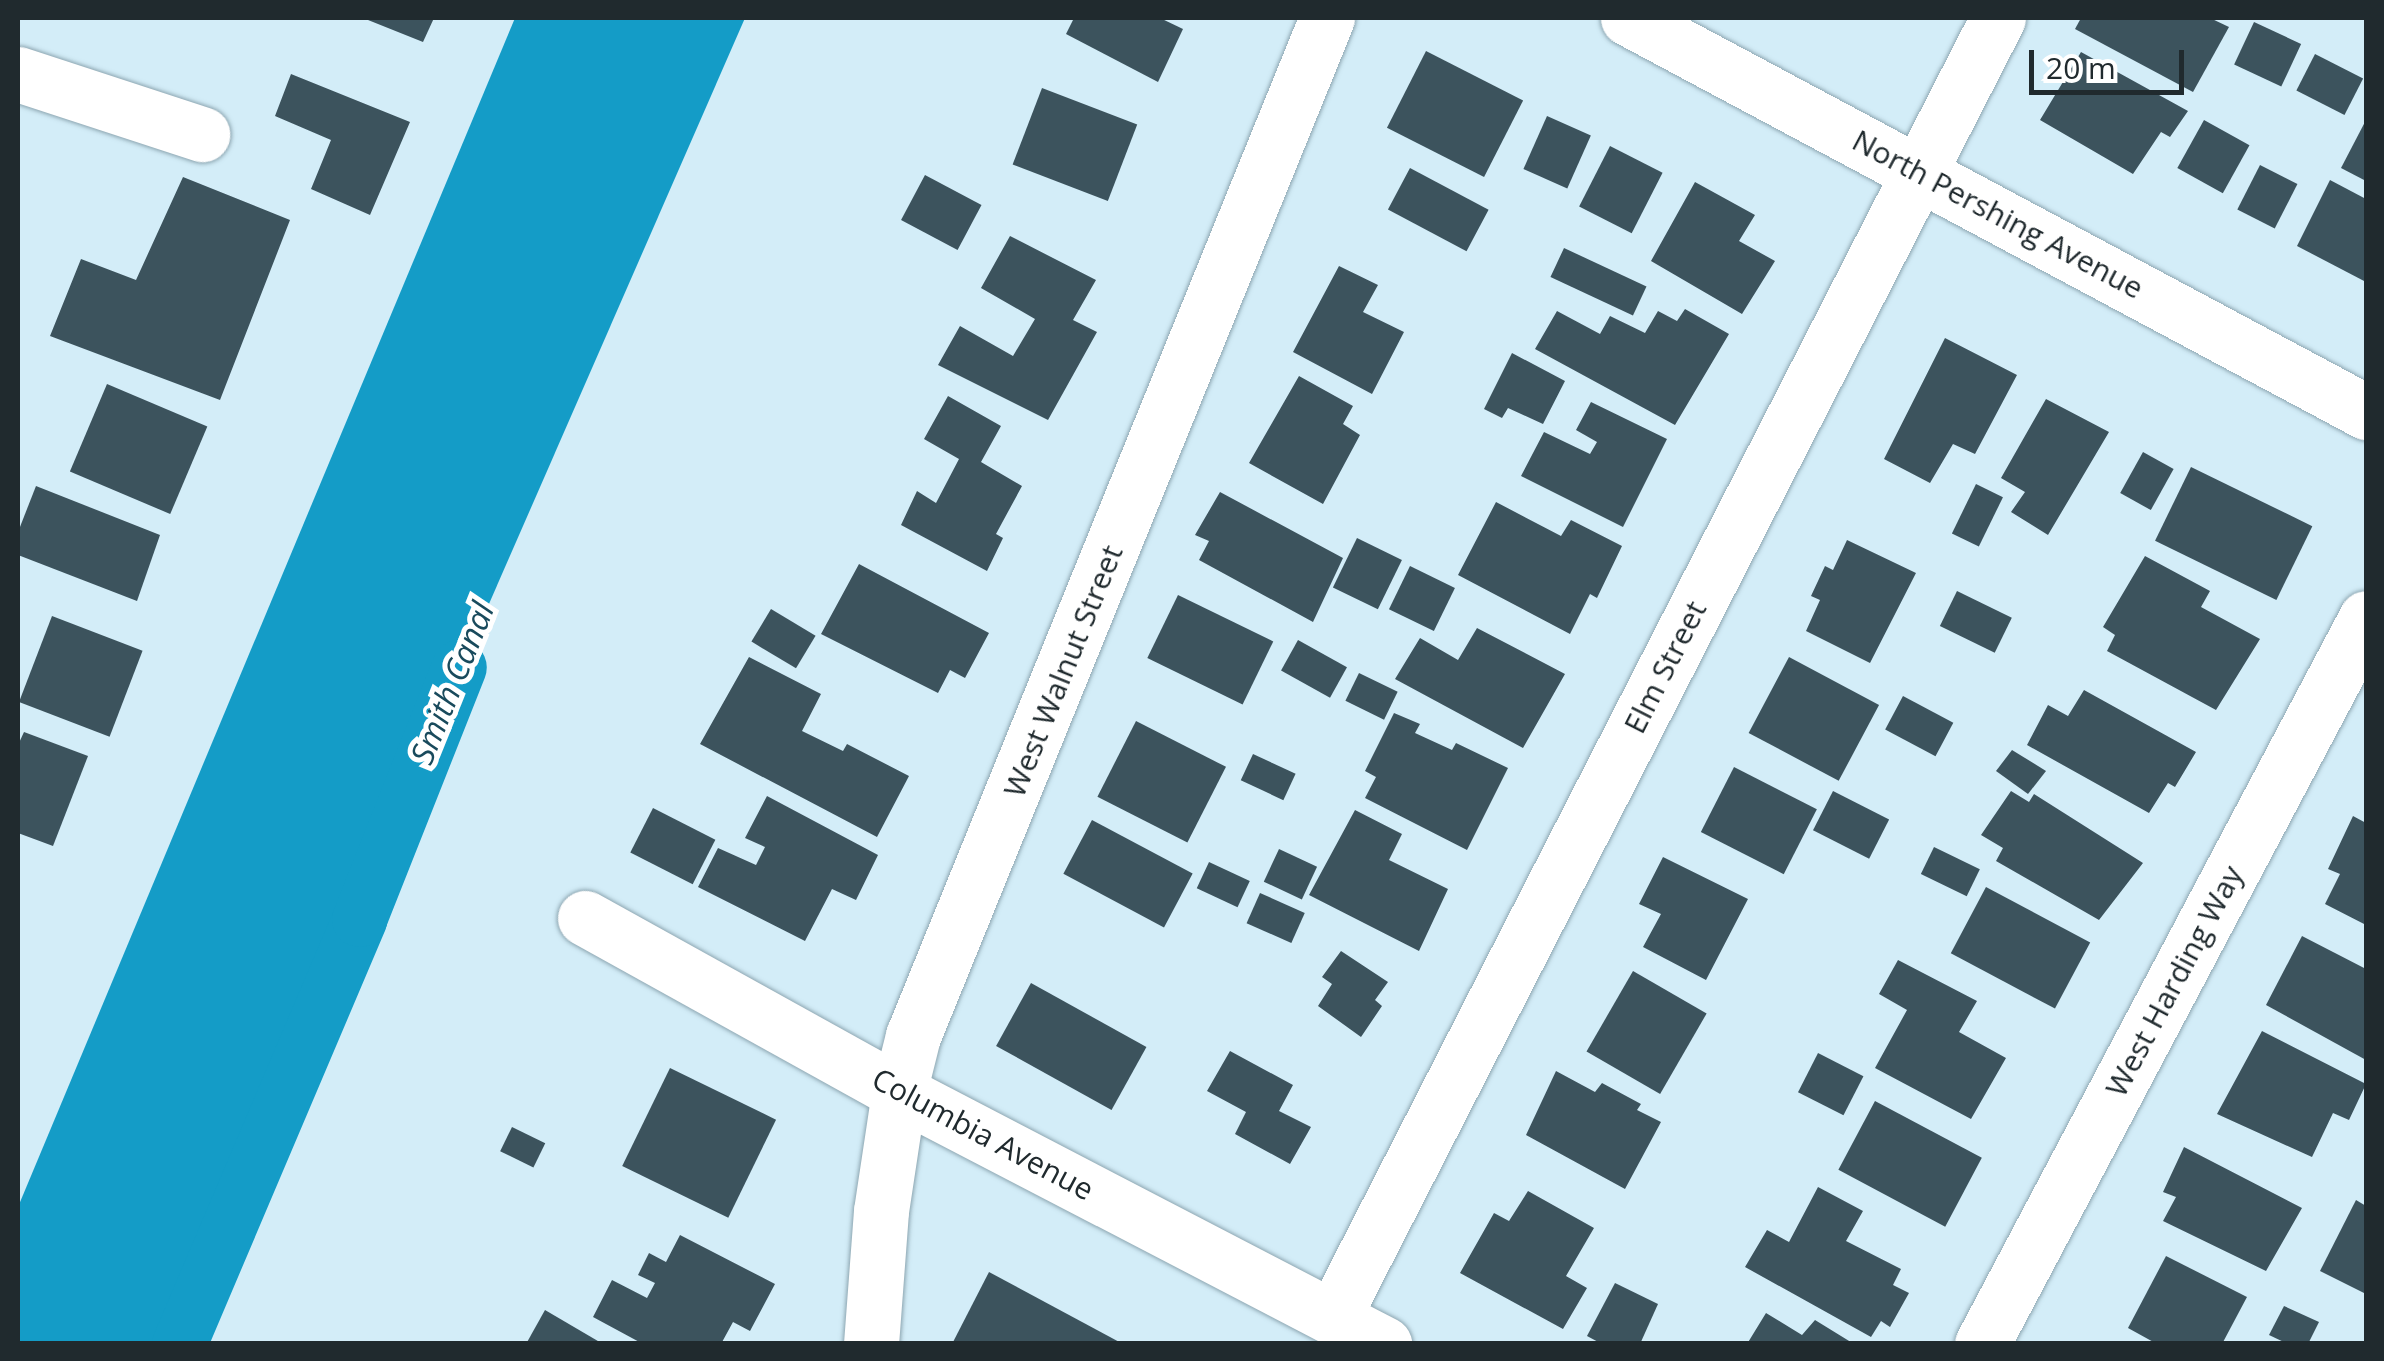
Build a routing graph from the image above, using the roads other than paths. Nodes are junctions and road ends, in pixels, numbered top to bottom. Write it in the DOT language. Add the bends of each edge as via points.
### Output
graph roads {
  1 [pos="1327,18"];
  2 [pos="1628,18"];
  3 [pos="1998,18"];
  4 [pos="18,74"];
  5 [pos="202,134"];
  6 [pos="1918,170"];
  7 [pos="2366,412"];
  8 [pos="2366,618"];
  9 [pos="585,918"];
  10 [pos="899,1092"];
  11 [pos="1333,1316"];
  12 [pos="871,1344"];
  13 [pos="1384,1344"];
  14 [pos="1982,1344"];
  1 -- 10 [label="street, West Walnut Street" via="913,1036"];
  2 -- 6 [label="street, North Pershing Avenue"];
  3 -- 6 [label="street, Elm Street"];
  4 -- 5 [label="street"];
  6 -- 7 [label="street, North Pershing Avenue"];
  6 -- 11 [label="street, Elm Street"];
  8 -- 14 [label="street, West Harding Way"];
  9 -- 10 [label="street, Columbia Avenue"];
  10 -- 11 [label="street, Columbia Avenue"];
  10 -- 12 [label="street, West Walnut Street"];
  11 -- 13 [label="street, Columbia Avenue"];
}
